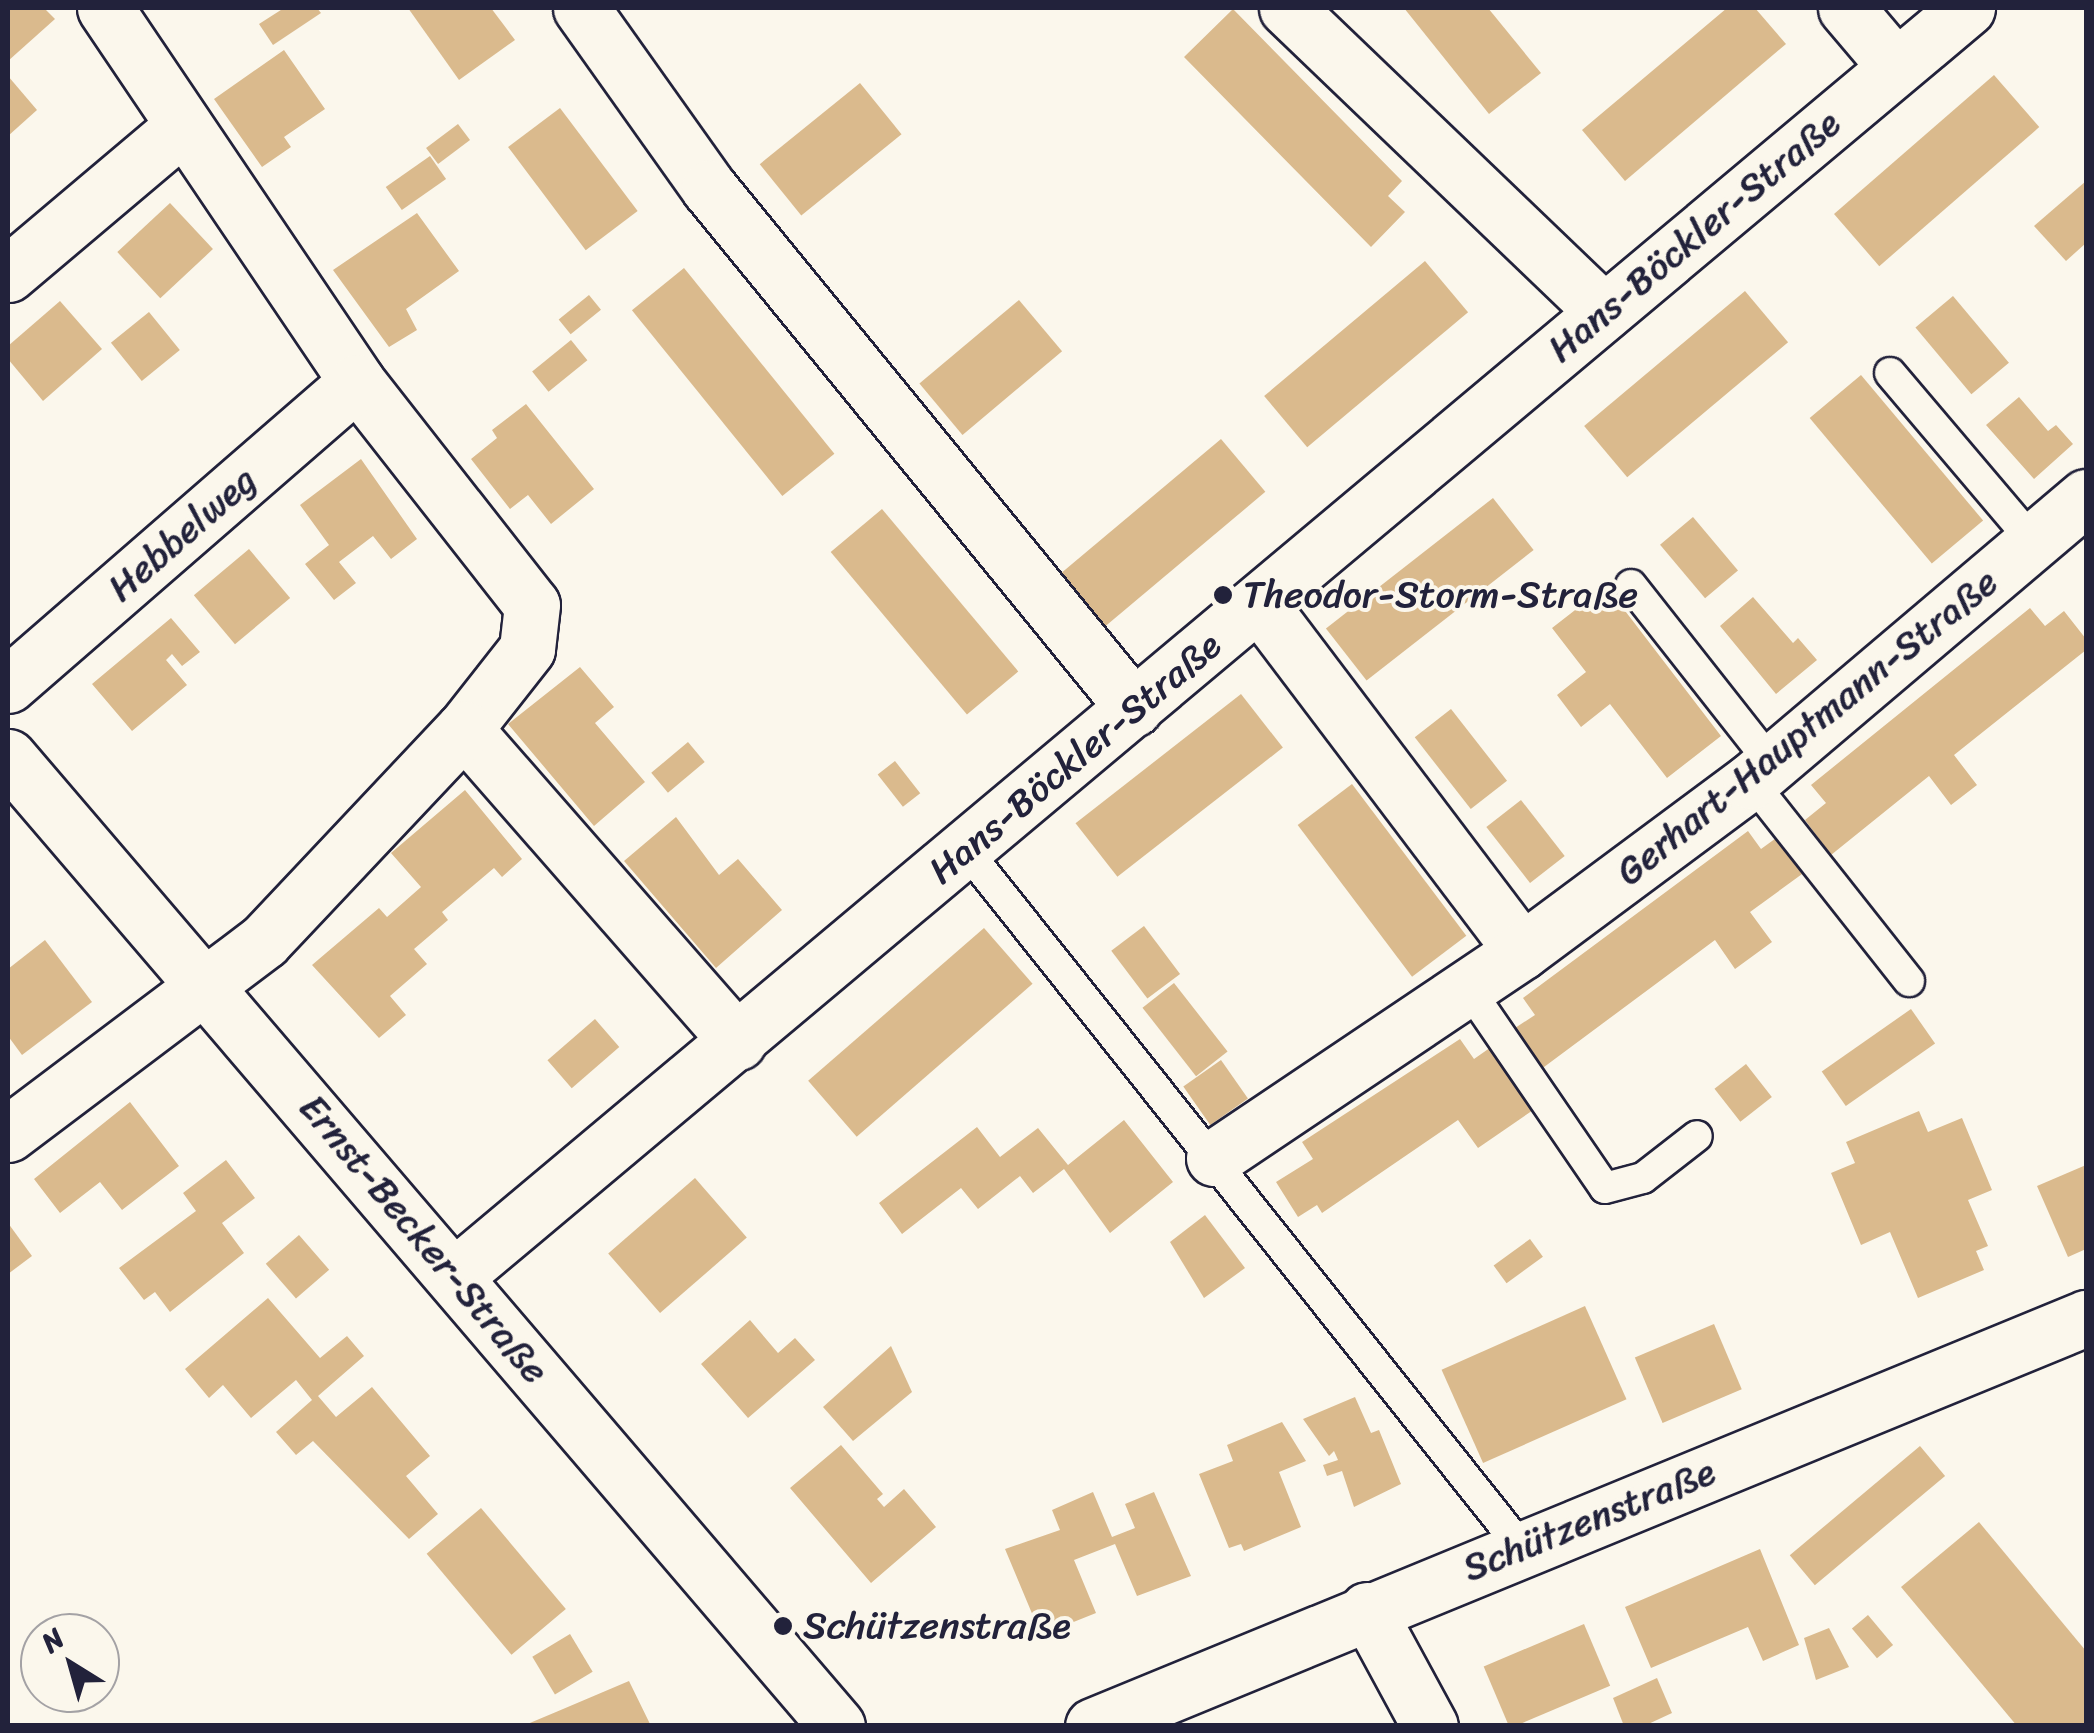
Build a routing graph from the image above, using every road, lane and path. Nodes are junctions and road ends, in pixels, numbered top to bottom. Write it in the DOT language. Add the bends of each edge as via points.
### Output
graph roads {
  1 [pos="105,8"];
  2 [pos="581,8"];
  3 [pos="1287,8"];
  4 [pos="1846,8"];
  5 [pos="1967,8"];
  6 [pos="1896,67"];
  7 [pos="183,126"];
  8 [pos="8,274"];
  9 [pos="1604,312"];
  10 [pos="1890,374"];
  11 [pos="357,382"];
  12 [pos="2086,498"];
  13 [pos="2034,543"];
  14 [pos="1631,585"];
  15 [pos="1259,603"];
  16 [pos="8,685"];
  17 [pos="1134,708"];
  18 [pos="464,729"];
  19 [pos="8,756"];
  20 [pos="1761,772"];
  21 [pos="966,850"];
  22 [pos="1522,951"];
  23 [pos="1909,980"];
  24 [pos="206,984"];
  25 [pos="1468,988"];
  26 [pos="738,1042"];
  27 [pos="8,1134"];
  28 [pos="1697,1136"];
  29 [pos="1214,1158"];
  30 [pos="456,1274"];
  31 [pos="2086,1318"];
  32 [pos="1522,1548"];
  33 [pos="1368,1610"];
  34 [pos="837,1726"];
  35 [pos="1093,1726"];
  36 [pos="1430,1726"];
  1 -- 7 [label="street"];
  2 -- 17 [label="street" via="709,188"];
  3 -- 9 [label="street"];
  4 -- 6 [label="street"];
  5 -- 6 [label="street, Hans-Böckler-Straße"];
  6 -- 9 [label="street, Hans-Böckler-Straße"];
  7 -- 8 [label="street"];
  7 -- 11 [label="street"];
  9 -- 15 [label="street, Hans-Böckler-Straße"];
  10 -- 13 [label="lane"];
  11 -- 16 [label="street, Hebbelweg"];
  11 -- 18 [label="street" via="532,604 527,648"];
  12 -- 13 [label="street, Gerhart-Hauptmann-Straße"];
  13 -- 20 [label="street, Gerhart-Hauptmann-Straße"];
  14 -- 20 [label="lane"];
  15 -- 17 [label="street, Hans-Böckler-Straße"];
  15 -- 22 [label="street"];
  17 -- 21 [label="street, Hans-Böckler-Straße"];
  18 -- 24 [label="street" via="264,941"];
  18 -- 26 [label="street"];
  19 -- 24 [label="street, Ernst-Becker-Straße"];
  20 -- 22 [label="street, Gerhart-Hauptmann-Straße"];
  20 -- 23 [label="lane"];
  21 -- 26 [label="street, Hans-Böckler-Straße"];
  21 -- 29 [label="lane"];
  22 -- 25 [label="street, Gerhart-Hauptmann-Straße"];
  24 -- 27 [label="street"];
  24 -- 30 [label="street, Ernst-Becker-Straße"];
  25 -- 28 [label="lane" via="1604,1188 1643,1178"];
  25 -- 29 [label="street, Gerhart-Hauptmann-Straße"];
  26 -- 30 [label="street, Hans-Böckler-Straße"];
  29 -- 32 [label="lane"];
  30 -- 34 [label="street, Ernst-Becker-Straße"];
  31 -- 32 [label="street, Schützenstraße"];
  32 -- 33 [label="street, Schützenstraße"];
  33 -- 35 [label="street, Schützenstraße"];
  33 -- 36 [label="street"];
}
